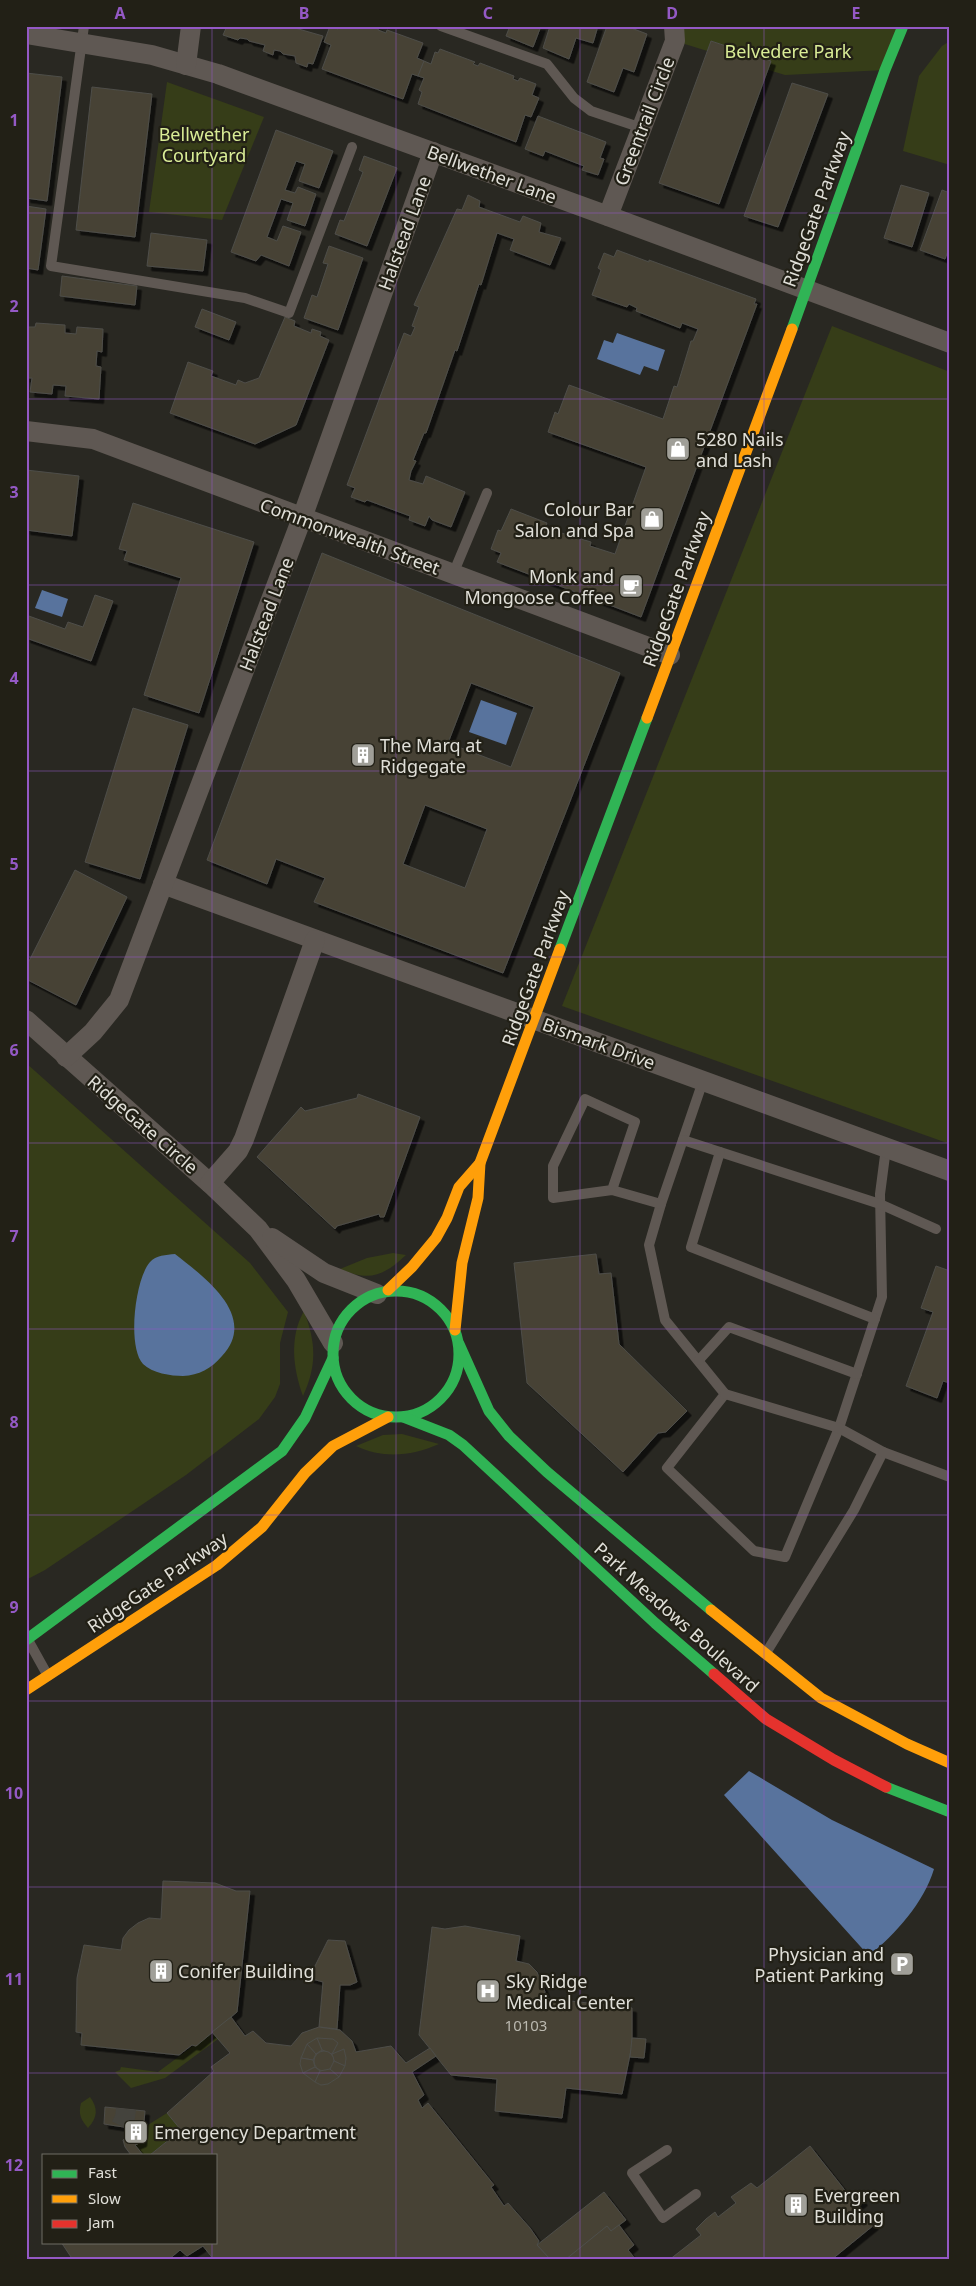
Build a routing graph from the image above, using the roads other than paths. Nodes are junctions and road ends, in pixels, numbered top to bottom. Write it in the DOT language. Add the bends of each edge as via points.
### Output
graph roads {
  1 [pos="191,26"];
  2 [pos="441,26"];
  3 [pos="674,26"];
  4 [pos="903,26"];
  5 [pos="26,34"];
  6 [pos="83,35"];
  7 [pos="186,65"];
  8 [pos="642,128"];
  9 [pos="352,147"];
  10 [pos="433,152"];
  11 [pos="608,216"];
  12 [pos="807,288"];
  13 [pos="950,344"];
  14 [pos="26,431"];
  15 [pos="486,493"];
  16 [pos="302,518"];
  17 [pos="453,574"];
  18 [pos="670,655"];
  19 [pos="163,884"];
  20 [pos="315,940"];
  21 [pos="534,1019"];
  22 [pos="26,1020"];
  23 [pos="66,1057"];
  24 [pos="703,1081"];
  25 [pos="683,1140"];
  26 [pos="886,1148"];
  27 [pos="720,1152"];
  28 [pos="480,1163"];
  29 [pos="950,1171"];
  30 [pos="210,1183"];
  31 [pos="612,1190"];
  32 [pos="661,1204"];
  33 [pos="880,1204"];
  34 [pos="258,1229"];
  35 [pos="936,1229"];
  36 [pos="382,1292"];
  37 [pos="875,1319"];
  38 [pos="455,1330"];
  39 [pos="459,1344"];
  40 [pos="333,1351"];
  41 [pos="699,1360"];
  42 [pos="857,1374"];
  43 [pos="725,1394"];
  44 [pos="388,1417"];
  45 [pos="403,1417"];
  46 [pos="839,1428"];
  47 [pos="883,1452"];
  48 [pos="950,1477"];
  49 [pos="27,1640"];
  50 [pos="765,1654"];
  51 [pos="48,1676"];
  52 [pos="26,1690"];
  53 [pos="950,1762"];
  54 [pos="950,1812"];
  55 [pos="667,2150"];
  56 [pos="696,2194"];
  1 -- 7 [label="street"];
  2 -- 8 [label="lane" via="547,64 574,98 591,111"];
  3 -- 8 [label="street, Greentrail Circle" via="675,41"];
  4 -- 12 [label="main road, RidgeGate Parkway"];
  5 -- 6 [label="street, Bellwether Lane"];
  6 -- 7 [label="street, Bellwether Lane"];
  6 -- 9 [label="lane" via="51,266 245,298 289,313"];
  7 -- 10 [label="street, Bellwether Lane"];
  8 -- 11 [label="street, Greentrail Circle"];
  10 -- 11 [label="street, Bellwether Lane"];
  10 -- 16 [label="street, Halstead Lane"];
  11 -- 12 [label="street, Bellwether Lane"];
  12 -- 13 [label="street, Bellwether Lane"];
  12 -- 18 [label="main road, RidgeGate Parkway"];
  14 -- 16 [label="street, Commonwealth Street" via="93,438"];
  15 -- 17 [label="lane"];
  16 -- 17 [label="street, Commonwealth Street"];
  16 -- 19 [label="street, Halstead Lane"];
  17 -- 18 [label="street, Commonwealth Street"];
  18 -- 21 [label="main road, RidgeGate Parkway"];
  19 -- 20 [label="street, Bismark Drive"];
  19 -- 23 [label="street, Halstead Lane" via="119,1000 93,1032"];
  20 -- 21 [label="street, Bismark Drive"];
  20 -- 30 [label="street" via="244,1139 238,1151"];
  21 -- 24 [label="street, Bismark Drive"];
  21 -- 28 [label="main road, RidgeGate Parkway"];
  22 -- 23 [label="street, RidgeGate Circle"];
  23 -- 30 [label="street, RidgeGate Circle"];
  24 -- 25 [label="lane"];
  24 -- 26 [label="street, Bismark Drive"];
  25 -- 27 [label="lane"];
  25 -- 32 [label="lane"];
  26 -- 29 [label="street, Bismark Drive"];
  26 -- 33 [label="lane"];
  27 -- 33 [label="lane"];
  27 -- 37 [label="lane" via="691,1247"];
  28 -- 36 [label="main road, RidgeGate Parkway" via="459,1187 436,1238 412,1267"];
  28 -- 38 [label="main road, RidgeGate Parkway" via="478,1198 462,1263"];
  30 -- 34 [label="street, RidgeGate Circle"];
  31 -- 31 [label="lane" via="553,1198 553,1166 585,1099 635,1122"];
  31 -- 32 [label="lane"];
  32 -- 41 [label="lane" via="649,1245 665,1320"];
  33 -- 35 [label="lane"];
  33 -- 37 [label="lane" via="882,1297"];
  34 -- 36 [label="street, RidgeGate Circle" via="324,1273"];
  34 -- 40 [label="street, RidgeGate Circle" via="296,1280"];
  36 -- 38 [label="main road, RidgeGate Parkway" via="411,1292 425,1297 447,1316"];
  36 -- 40 [label="main road, RidgeGate Parkway" via="367,1297 345,1316"];
  37 -- 42 [label="lane"];
  38 -- 39 [label="main road, RidgeGate Parkway"];
  39 -- 45 [label="main road, RidgeGate Parkway" via="456,1373 442,1398 417,1414"];
  39 -- 50 [label="main road, Park Meadows Boulevard" via="489,1411 509,1436 547,1472"];
  40 -- 44 [label="main road, RidgeGate Parkway" via="338,1379 350,1398 362,1407"];
  40 -- 49 [label="main road, RidgeGate Parkway" via="303,1423 282,1451"];
  41 -- 42 [label="lane" via="729,1327"];
  41 -- 43 [label="lane"];
  42 -- 46 [label="lane"];
  43 -- 46 [label="lane"];
  43 -- 46 [label="lane" via="667,1468 754,1551 785,1557"];
  44 -- 45 [label="main road, RidgeGate Parkway"];
  44 -- 51 [label="main road, RidgeGate Parkway" via="333,1446 305,1473 262,1527 217,1566"];
  45 -- 54 [label="main road, Park Meadows Boulevard" via="449,1435 463,1446 655,1623 766,1719 869,1778"];
  46 -- 47 [label="lane"];
  47 -- 48 [label="lane"];
  47 -- 50 [label="lane" via="854,1510"];
  49 -- 51 [label="lane"];
  50 -- 53 [label="main road, Park Meadows Boulevard" via="821,1698 907,1744"];
  51 -- 52 [label="main road, RidgeGate Parkway"];
  55 -- 56 [label="lane" via="632,2172 663,2218"];
}
